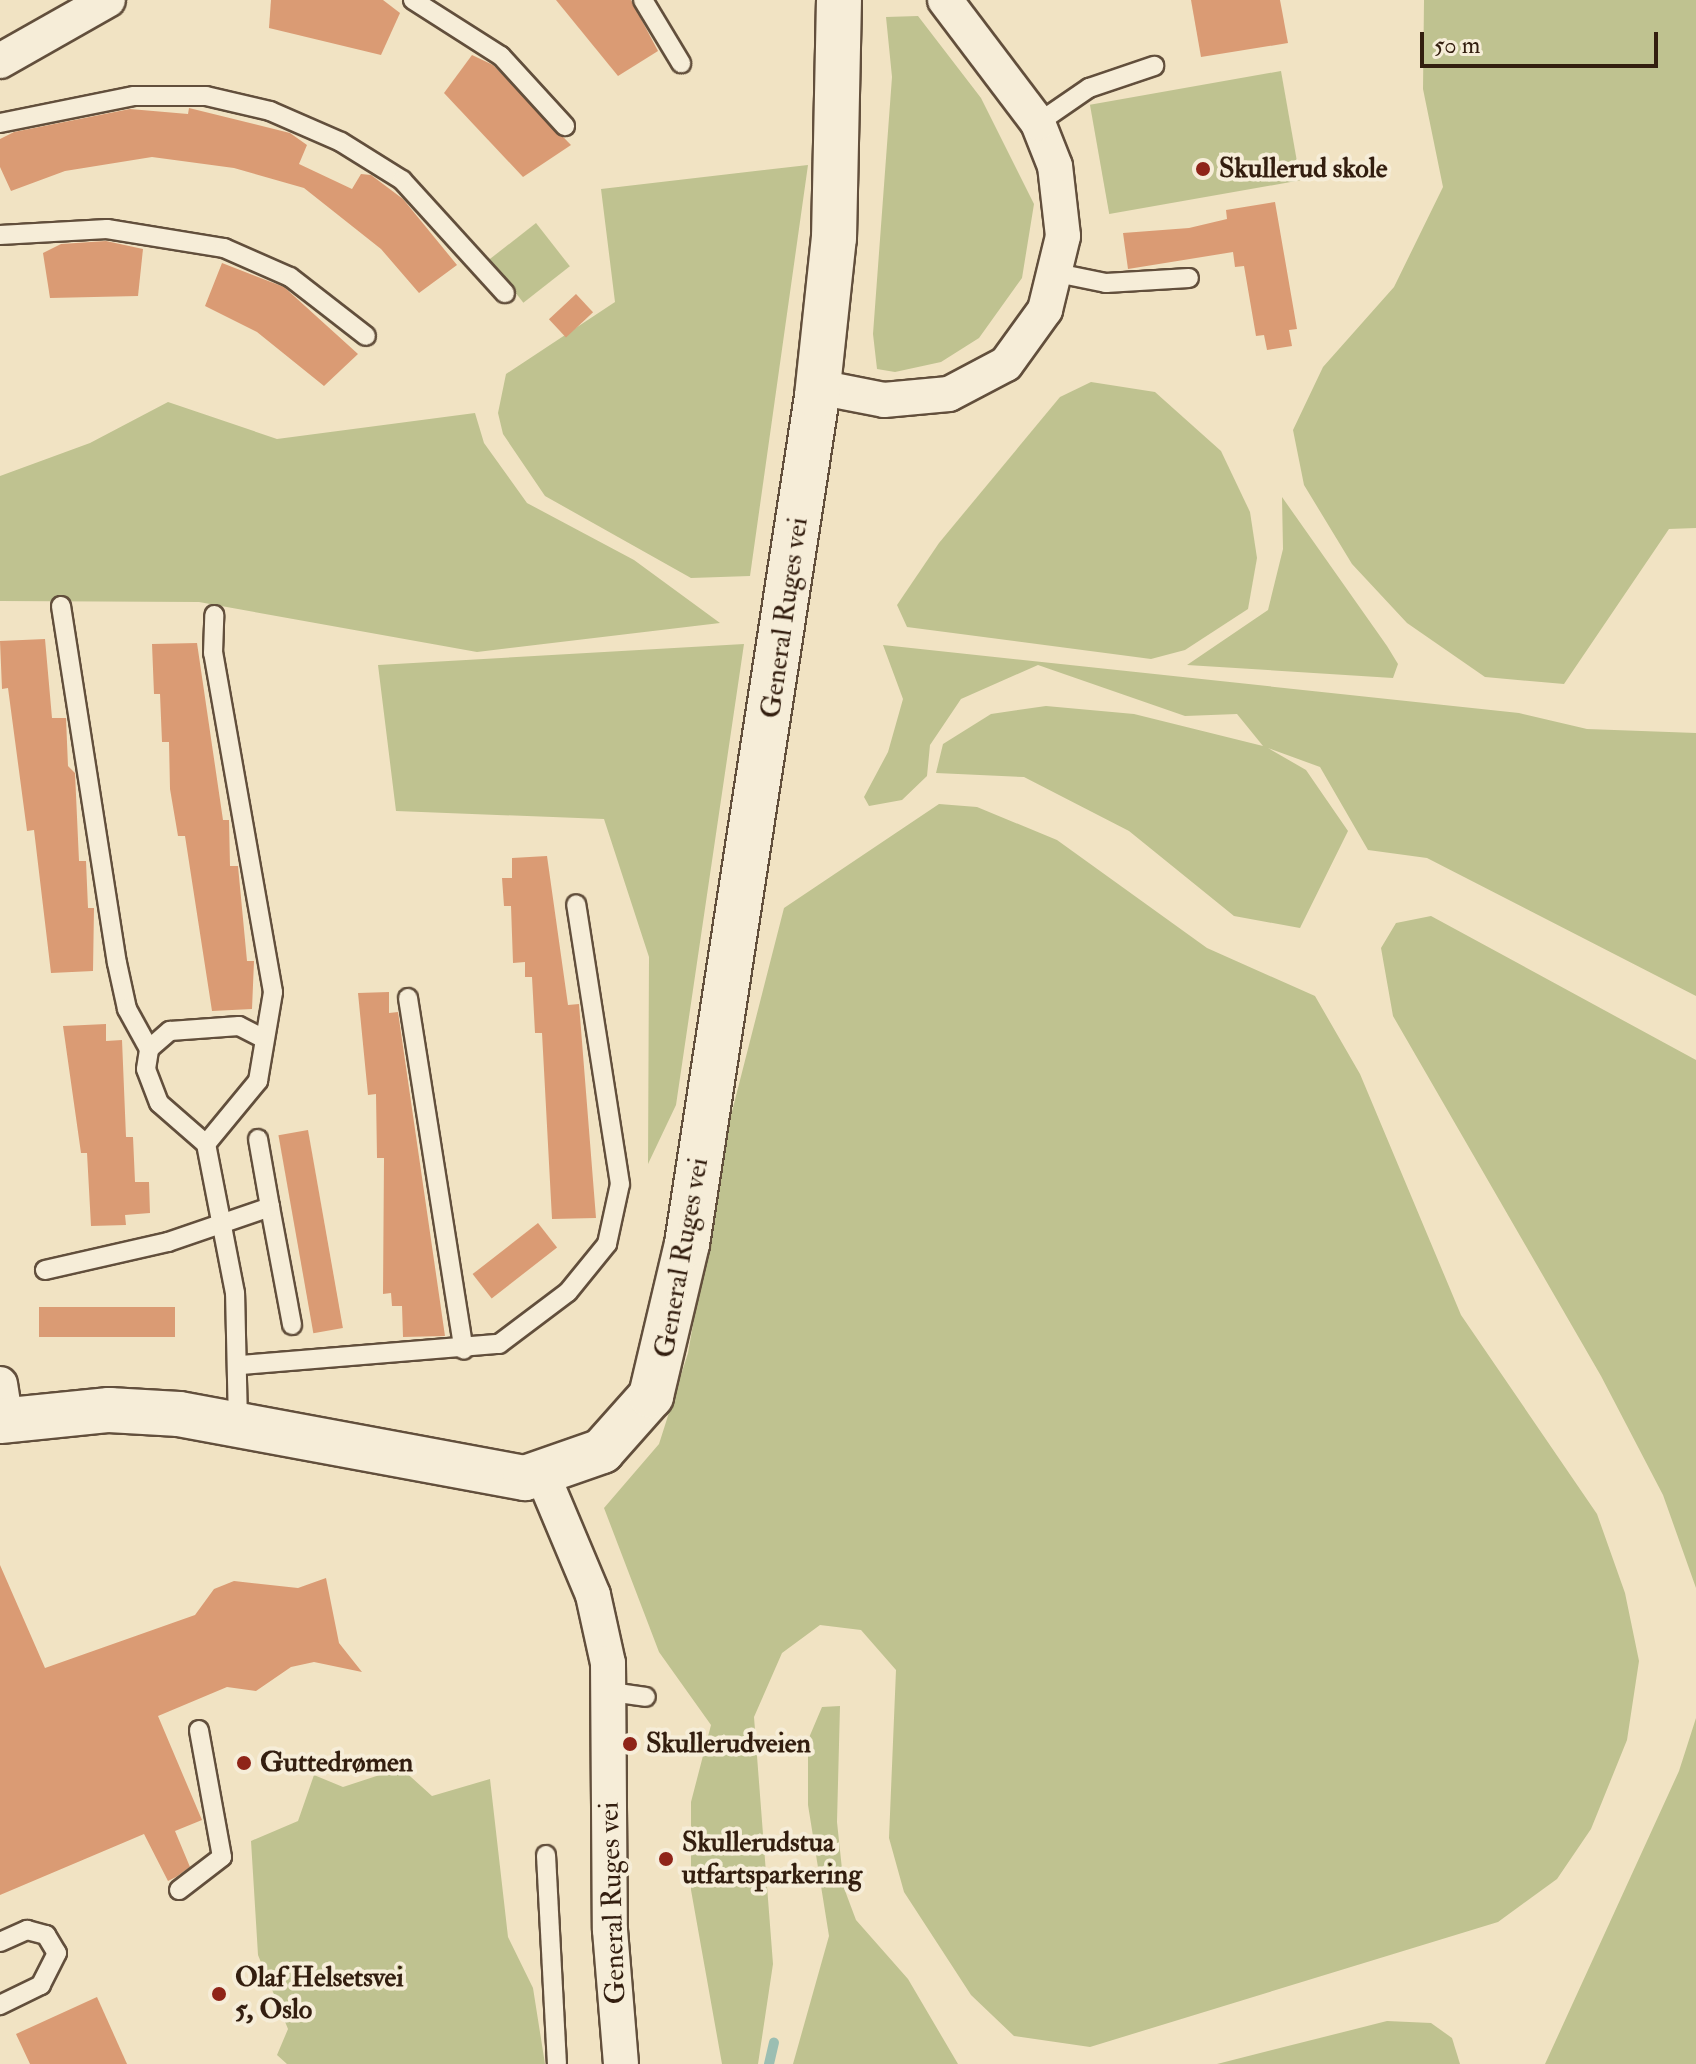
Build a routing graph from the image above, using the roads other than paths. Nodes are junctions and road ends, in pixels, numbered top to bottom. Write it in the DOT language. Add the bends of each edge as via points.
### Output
graph roads {
  1 [pos="108,0"];
  2 [pos="413,0"];
  3 [pos="643,0"];
  4 [pos="839,0"];
  5 [pos="945,0"];
  6 [pos="0,61"];
  7 [pos="681,63"];
  8 [pos="1154,66"];
  9 [pos="0,123"];
  10 [pos="1038,123"];
  11 [pos="565,126"];
  12 [pos="0,235"];
  13 [pos="1057,273"];
  14 [pos="1189,278"];
  15 [pos="505,293"];
  16 [pos="366,336"];
  17 [pos="818,387"];
  18 [pos="61,606"];
  19 [pos="214,615"];
  20 [pos="576,904"];
  21 [pos="408,998"];
  22 [pos="264,1039"];
  23 [pos="149,1049"];
  24 [pos="258,1139"];
  25 [pos="206,1144"];
  26 [pos="270,1207"];
  27 [pos="224,1221"];
  28 [pos="45,1270"];
  29 [pos="292,1325"];
  30 [pos="464,1350"];
  31 [pos="241,1365"];
  32 [pos="2,1408"];
  33 [pos="238,1423"];
  34 [pos="543,1476"];
  35 [pos="611,1692"];
  36 [pos="646,1697"];
  37 [pos="199,1730"];
  38 [pos="546,1855"];
  39 [pos="179,1890"];
  40 [pos="0,1942"];
  41 [pos="0,2005"];
  42 [pos="557,2064"];
  43 [pos="621,2064"];
  1 -- 6 [label="street"];
  2 -- 11 [label="lane" via="501,56"];
  3 -- 7 [label="lane"];
  4 -- 17 [label="main road, General Ruges vei" via="834,238"];
  5 -- 10 [label="street"];
  8 -- 10 [label="lane" via="1089,88"];
  9 -- 15 [label="lane" via="134,96 206,96 270,111 341,142 402,180"];
  10 -- 13 [label="street" via="1062,199"];
  12 -- 16 [label="lane" via="107,229 224,248 290,277"];
  13 -- 14 [label="lane" via="1106,283"];
  13 -- 17 [label="street" via="1028,342 980,382 919,399"];
  17 -- 34 [label="main road, General Ruges vei" via="775,695 660,1376 639,1414 602,1451"];
  18 -- 23 [label="lane" via="117,963 127,1009"];
  19 -- 22 [label="lane" via="213,653 273,992"];
  20 -- 30 [label="lane" via="620,1184 616,1223 568,1292 525,1329 499,1344"];
  21 -- 30 [label="lane"];
  22 -- 23 [label="lane" via="239,1026 195,1027 170,1031"];
  22 -- 25 [label="lane" via="258,1081"];
  23 -- 25 [label="lane" via="146,1069 159,1103"];
  24 -- 26 [label="lane"];
  25 -- 27 [label="lane"];
  26 -- 27 [label="lane"];
  26 -- 29 [label="lane"];
  27 -- 28 [label="lane" via="135,1251"];
  27 -- 31 [label="lane"];
  30 -- 31 [label="lane"];
  31 -- 33 [label="lane"];
  32 -- 33 [label="main road" via="109,1410"];
  33 -- 34 [label="main road" via="506,1477"];
  34 -- 35 [label="street, General Ruges vei" via="593,1595"];
  35 -- 36 [label="lane"];
  35 -- 43 [label="street, General Ruges vei" via="608,1847"];
  37 -- 39 [label="lane" via="222,1857"];
  38 -- 42 [label="lane"];
  40 -- 41 [label="lane" via="27,1930 46,1935 57,1953 41,1985"];
}
